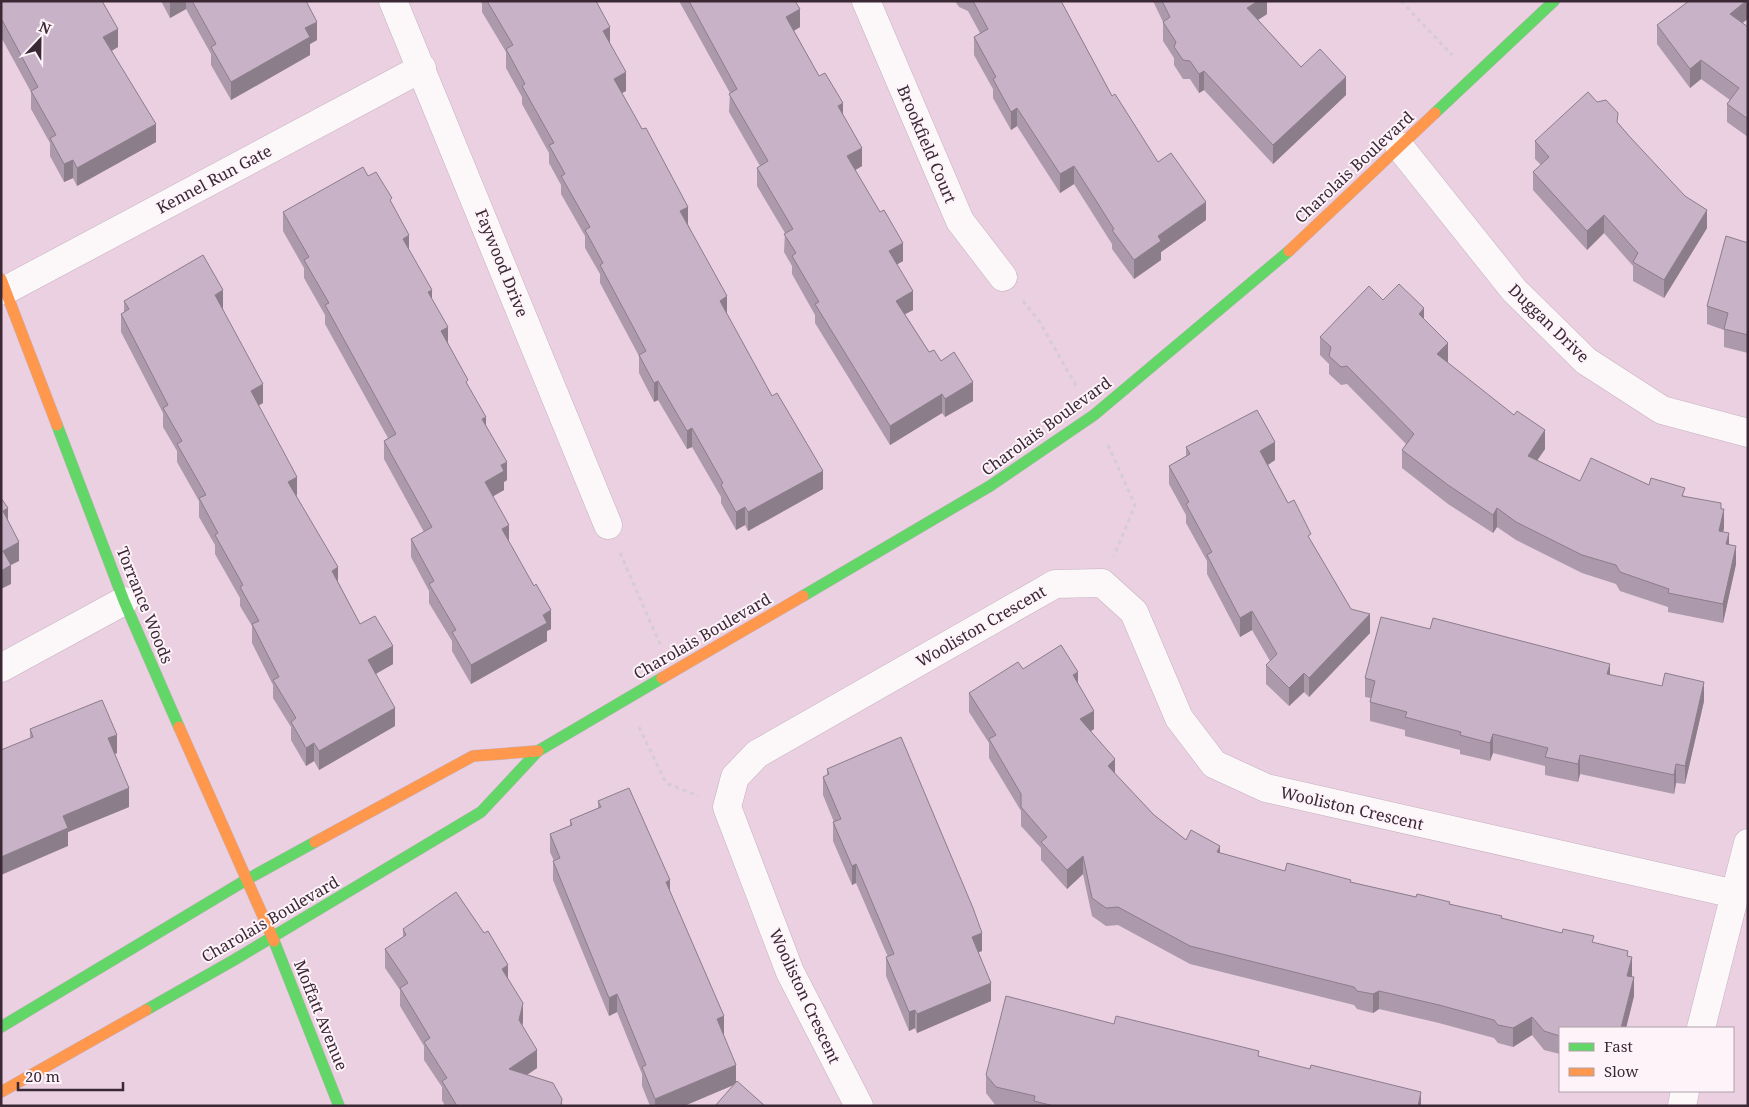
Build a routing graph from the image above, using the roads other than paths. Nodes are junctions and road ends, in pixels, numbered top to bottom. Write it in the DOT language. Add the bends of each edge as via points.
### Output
graph roads {
  1 [pos="393,1"];
  2 [pos="866,1"];
  3 [pos="1554,1"];
  4 [pos="422,68"];
  5 [pos="1400,146"];
  6 [pos="1003,277"];
  7 [pos="3,285"];
  8 [pos="1748,433"];
  9 [pos="608,525"];
  10 [pos="124,601"];
  11 [pos="1,668"];
  12 [pos="538,751"];
  13 [pos="1748,843"];
  14 [pos="246,880"];
  15 [pos="1736,894"];
  16 [pos="272,937"];
  17 [pos="1,1026"];
  18 [pos="1701,1027"];
  19 [pos="1,1092"];
  20 [pos="1685,1092"];
  21 [pos="339,1106"];
  22 [pos="859,1106"];
  23 [pos="1682,1106"];
  1 -- 4 [label="street, Faywood Drive"];
  2 -- 6 [label="street, Brookfield Court" via="960,221"];
  3 -- 5 [label="street, Charolais Boulevard"];
  4 -- 7 [label="street, Kennel Run Gate"];
  4 -- 9 [label="street, Faywood Drive"];
  5 -- 8 [label="street, Duggan Drive" via="1514,290 1586,361 1662,410"];
  5 -- 12 [label="street, Charolais Boulevard" via="1278,261 1094,415 990,486"];
  7 -- 10 [label="street, Torrance Woods"];
  10 -- 11 [label="street"];
  10 -- 14 [label="street, Torrance Woods"];
  12 -- 14 [label="street, Charolais Boulevard" via="473,756"];
  12 -- 16 [label="street, Charolais Boulevard" via="481,812"];
  13 -- 15 [label="street"];
  14 -- 16 [label="street, Torrance Woods"];
  14 -- 17 [label="street, Charolais Boulevard"];
  15 -- 18 [label="street"];
  15 -- 22 [label="street, Wooliston Crescent" via="1266,788 1214,764 1179,718 1134,612 1102,583 1055,584 757,754 735,777 726,807 790,972"];
  16 -- 19 [label="street, Charolais Boulevard"];
  16 -- 21 [label="street, Moffatt Avenue"];
  20 -- 23 [label="street"];
}
